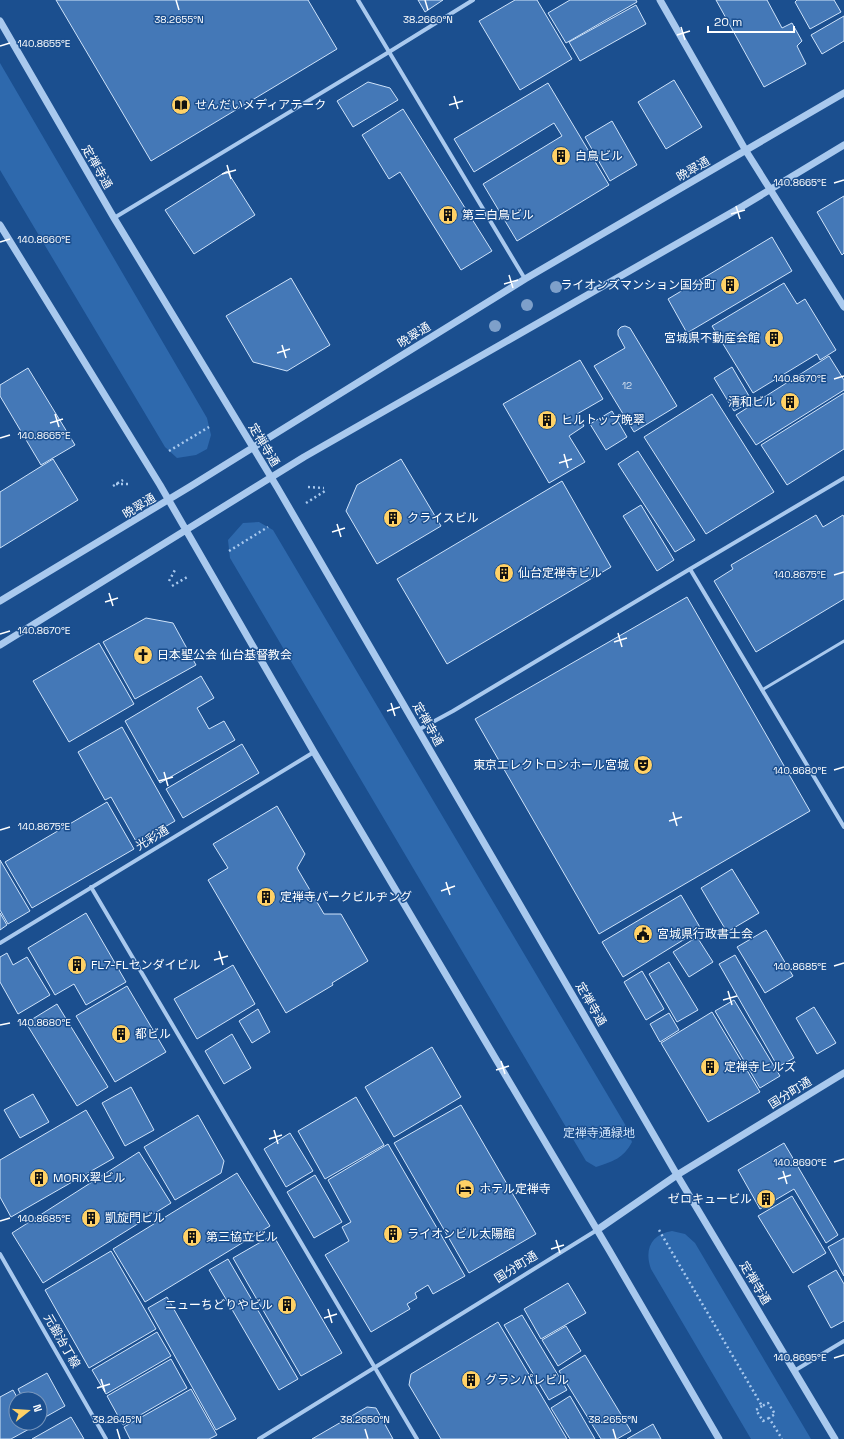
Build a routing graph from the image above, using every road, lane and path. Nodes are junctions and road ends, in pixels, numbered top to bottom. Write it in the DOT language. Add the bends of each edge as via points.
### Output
graph roads {
  1 [pos="358,0"];
  2 [pos="473,0"];
  3 [pos="660,0"];
  4 [pos="0,21"];
  5 [pos="389,52"];
  6 [pos="844,93"];
  7 [pos="844,145"];
  8 [pos="746,151"];
  9 [pos="770,190"];
  10 [pos="114,218"];
  11 [pos="0,225"];
  12 [pos="525,279"];
  13 [pos="844,307"];
  14 [pos="209,427"];
  15 [pos="253,448"];
  16 [pos="169,451"];
  17 [pos="271,477"];
  18 [pos="844,478"];
  19 [pos="123,480"];
  20 [pos="129,484"];
  21 [pos="308,487"];
  22 [pos="168,500"];
  23 [pos="306,503"];
  24 [pos="268,527"];
  25 [pos="186,530"];
  26 [pos="229,551"];
  27 [pos="690,569"];
  28 [pos="175,570"];
  29 [pos="188,576"];
  30 [pos="169,581"];
  31 [pos="172,586"];
  32 [pos="0,601"];
  33 [pos="844,642"];
  34 [pos="0,645"];
  35 [pos="762,690"];
  36 [pos="418,730"];
  37 [pos="314,752"];
  38 [pos="844,827"];
  39 [pos="91,887"];
  40 [pos="0,942"];
  41 [pos="844,1073"];
  42 [pos="677,1175"];
  43 [pos="597,1230"];
  44 [pos="659,1230"];
  45 [pos="0,1254"];
  46 [pos="844,1341"];
  47 [pos="374,1367"];
  48 [pos="794,1371"];
  49 [pos="762,1406"];
  50 [pos="769,1418"];
  51 [pos="106,1439"];
  52 [pos="259,1439"];
  53 [pos="416,1439"];
  54 [pos="719,1439"];
  55 [pos="782,1439"];
  56 [pos="835,1439"];
  1 -- 5 [label="street"];
  2 -- 5 [label="street"];
  3 -- 8 [label="street"];
  4 -- 10 [label="street, 定禅寺通"];
  5 -- 10 [label="street"];
  5 -- 12 [label="street"];
  6 -- 8 [label="street, 晩翠通"];
  7 -- 9 [label="street"];
  8 -- 9 [label="street"];
  8 -- 12 [label="street, 晩翠通"];
  9 -- 13 [label="street"];
  9 -- 17 [label="street"];
  10 -- 15 [label="street, 定禅寺通"];
  11 -- 22 [label="street"];
  12 -- 15 [label="street, 晩翠通"];
  14 -- 16 [label="path"];
  15 -- 17 [label="street, 定禅寺通"];
  15 -- 22 [label="street, 晩翠通"];
  17 -- 25 [label="street"];
  17 -- 36 [label="street, 定禅寺通"];
  18 -- 27 [label="street"];
  19 -- 20 [label="path" via="115,485"];
  21 -- 23 [label="path" via="325,489"];
  22 -- 25 [label="street"];
  22 -- 32 [label="street, 晩翠通"];
  24 -- 26 [label="path"];
  25 -- 34 [label="street"];
  25 -- 37 [label="street"];
  27 -- 35 [label="street"];
  27 -- 36 [label="street"];
  28 -- 30 [label="path"];
  29 -- 31 [label="path"];
  33 -- 35 [label="lane"];
  35 -- 38 [label="street"];
  36 -- 42 [label="street, 定禅寺通"];
  37 -- 39 [label="street, 光彩通"];
  37 -- 43 [label="street"];
  39 -- 40 [label="street, 光彩通"];
  39 -- 47 [label="street"];
  41 -- 42 [label="street, 国分町通"];
  42 -- 43 [label="street, 国分町通"];
  42 -- 48 [label="street, 定禅寺通"];
  43 -- 47 [label="street, 国分町通"];
  43 -- 54 [label="street"];
  44 -- 49 [label="path"];
  45 -- 51 [label="street, 元鍛治丁線"];
  46 -- 48 [label="street"];
  47 -- 52 [label="street, 国分町通"];
  47 -- 53 [label="street"];
  48 -- 56 [label="street, 定禅寺通"];
  49 -- 50 [label="path" via="768,1403 775,1414"];
  49 -- 50 [label="path" via="756,1410 763,1421"];
  50 -- 55 [label="path"];
}
